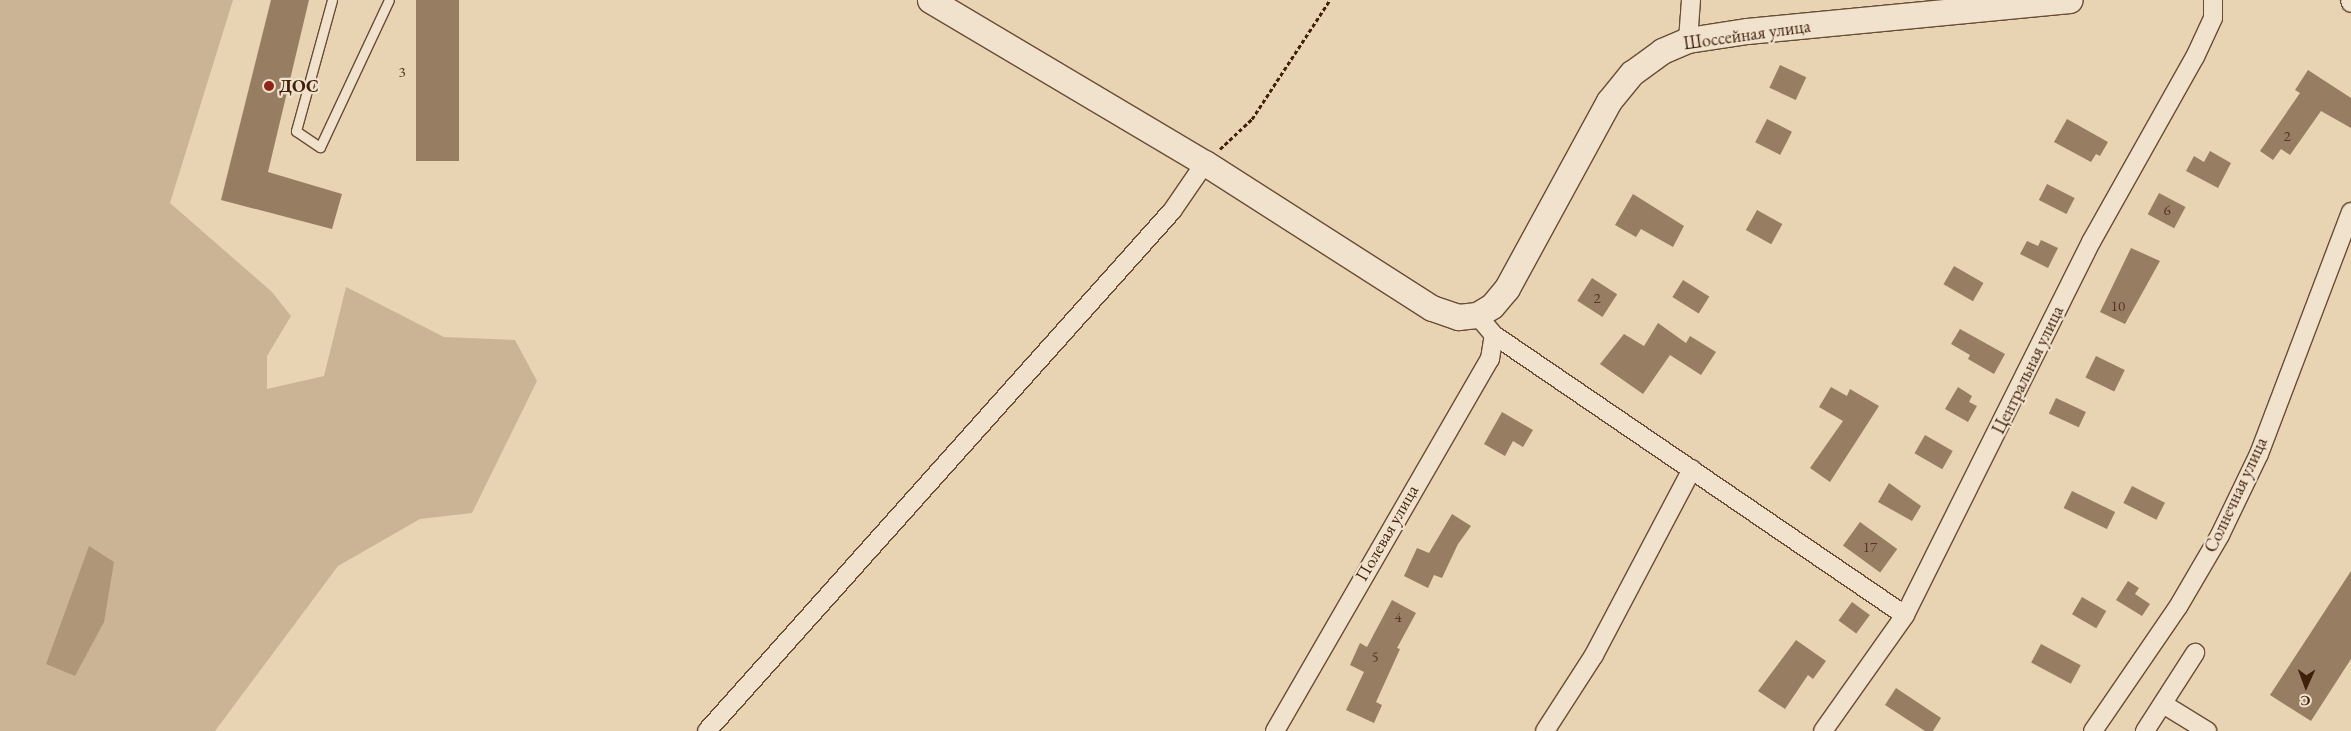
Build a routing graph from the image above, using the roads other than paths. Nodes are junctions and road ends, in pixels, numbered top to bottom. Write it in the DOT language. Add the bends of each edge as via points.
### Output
graph roads {
  1 [pos="332,0"];
  2 [pos="389,0"];
  3 [pos="930,0"];
  4 [pos="1691,0"];
  5 [pos="2070,0"];
  6 [pos="2213,0"];
  7 [pos="1688,40"];
  8 [pos="1205,163"];
  9 [pos="2351,212"];
  10 [pos="1477,315"];
  11 [pos="1494,335"];
  12 [pos="1692,469"];
  13 [pos="1905,615"];
  14 [pos="2195,653"];
  15 [pos="2163,704"];
  16 [pos="707,731"];
  17 [pos="1275,731"];
  18 [pos="1545,731"];
  19 [pos="1823,731"];
  20 [pos="2093,731"];
  21 [pos="2145,731"];
  22 [pos="2207,731"];
  1 -- 2 [label="lane" via="296,131 320,147"];
  3 -- 8 [label="main road"];
  4 -- 7 [label="street"];
  5 -- 7 [label="main road, Шоссейная улица"];
  6 -- 13 [label="street, Центральная улица" via="2213,18 2195,57 2092,242"];
  7 -- 10 [label="main road, Шоссейная улица" via="1662,51 1632,73 1609,101 1507,288 1492,306"];
  8 -- 10 [label="main road" via="1432,308 1458,317"];
  8 -- 16 [label="street" via="1172,211"];
  9 -- 20 [label="street, Солнечная улица" via="2259,454 2220,535 2178,607"];
  10 -- 11 [label="street"];
  11 -- 12 [label="street"];
  11 -- 17 [label="street, Полевая улица" via="1490,358"];
  12 -- 13 [label="street"];
  12 -- 18 [label="street" via="1594,655"];
  13 -- 19 [label="street, Центральная улица"];
  14 -- 15 [label="street"];
  15 -- 21 [label="street"];
  15 -- 22 [label="street"];
}
